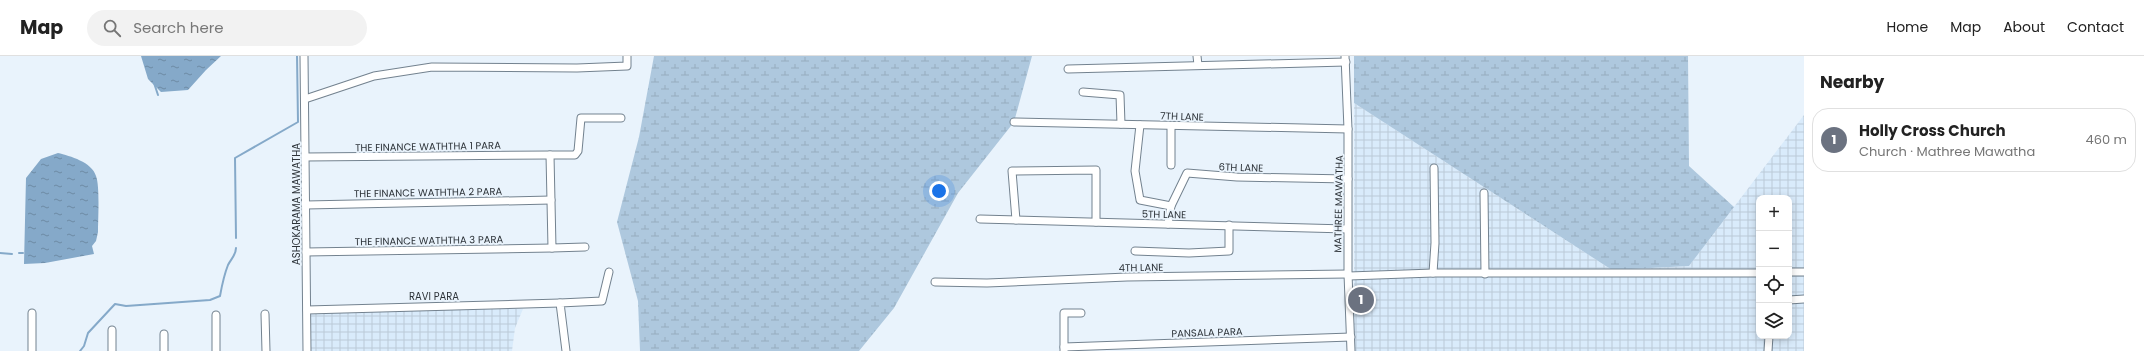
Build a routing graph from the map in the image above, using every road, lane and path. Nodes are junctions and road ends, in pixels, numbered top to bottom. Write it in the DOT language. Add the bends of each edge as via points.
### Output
graph roads {
  1 [pos="304,56"];
  2 [pos="627,56"];
  3 [pos="1197,56"];
  4 [pos="1346,59"];
  5 [pos="1198,65"];
  6 [pos="1068,69"];
  7 [pos="1083,92"];
  8 [pos="305,99"];
  9 [pos="620,118"];
  10 [pos="1014,122"];
  11 [pos="1121,124"];
  12 [pos="1140,125"];
  13 [pos="1171,126"];
  14 [pos="1348,129"];
  15 [pos="550,154"];
  16 [pos="306,157"];
  17 [pos="1171,165"];
  18 [pos="1434,168"];
  19 [pos="1348,179"];
  20 [pos="1484,194"];
  21 [pos="551,200"];
  22 [pos="306,205"];
  23 [pos="1171,206"];
  24 [pos="980,219"];
  25 [pos="1016,220"];
  26 [pos="1096,222"];
  27 [pos="1168,224"];
  28 [pos="1229,226"];
  29 [pos="1347,229"];
  30 [pos="585,247"];
  31 [pos="552,248"];
  32 [pos="1135,251"];
  33 [pos="306,252"];
  34 [pos="609,272"];
  35 [pos="1792,272"];
  36 [pos="1804,272"];
  37 [pos="1433,273"];
  38 [pos="1756,273"];
  39 [pos="1485,274"];
  40 [pos="1348,275"];
  41 [pos="935,282"];
  42 [pos="1804,299"];
  43 [pos="1792,300"];
  44 [pos="560,303"];
  45 [pos="307,310"];
  46 [pos="1081,313"];
  47 [pos="32,314"];
  48 [pos="265,314"];
  49 [pos="216,315"];
  50 [pos="112,330"];
  51 [pos="164,334"];
  52 [pos="1351,337"];
  53 [pos="1770,339"];
  54 [pos="1064,349"];
  55 [pos="32,351"];
  56 [pos="112,351"];
  57 [pos="164,351"];
  58 [pos="216,351"];
  59 [pos="266,351"];
  60 [pos="307,351"];
  61 [pos="566,351"];
  62 [pos="1351,351"];
  63 [pos="1768,351"];
  1 -- 8 [label="street, ASHOKARAMA MAWATHA"];
  2 -- 8 [label="street" via="627,66 432,67 374,76"];
  3 -- 5 [label="street"];
  4 -- 5 [label="street"];
  4 -- 14 [label="street, MATHREE MAWATHA"];
  5 -- 6 [label="street"];
  7 -- 11 [label="street" via="1120,94"];
  8 -- 16 [label="street, ASHOKARAMA MAWATHA"];
  9 -- 15 [label="street, THE FINANCE WATHTHA 1 PARA" via="581,118 578,151 575,154"];
  10 -- 11 [label="street, 7TH LANE"];
  11 -- 12 [label="street, 7TH LANE"];
  12 -- 13 [label="street, 7TH LANE"];
  12 -- 23 [label="street" via="1135,171 1140,200"];
  13 -- 14 [label="street, 7TH LANE"];
  13 -- 17 [label="street"];
  14 -- 19 [label="street, MATHREE MAWATHA"];
  15 -- 16 [label="street, THE FINANCE WATHTHA 1 PARA"];
  15 -- 21 [label="street"];
  16 -- 22 [label="street, ASHOKARAMA MAWATHA"];
  18 -- 37 [label="street"];
  19 -- 23 [label="street, 6TH LANE" via="1238,178 1187,173"];
  19 -- 29 [label="street, MATHREE MAWATHA"];
  20 -- 39 [label="street"];
  21 -- 22 [label="street, THE FINANCE WATHTHA 2 PARA"];
  21 -- 31 [label="street"];
  22 -- 33 [label="street, ASHOKARAMA MAWATHA"];
  23 -- 27 [label="street, 6TH LANE"];
  24 -- 25 [label="street, 5TH LANE"];
  25 -- 26 [label="street, 5TH LANE"];
  25 -- 26 [label="street" via="1012,171 1096,170"];
  26 -- 27 [label="street, 5TH LANE"];
  27 -- 28 [label="street, 5TH LANE"];
  28 -- 29 [label="street, 5TH LANE"];
  28 -- 32 [label="street" via="1229,252"];
  29 -- 40 [label="street, MATHREE MAWATHA"];
  30 -- 31 [label="street, THE FINANCE WATHTHA 3 PARA"];
  31 -- 33 [label="street, THE FINANCE WATHTHA 3 PARA"];
  33 -- 45 [label="street, ASHOKARAMA MAWATHA"];
  34 -- 44 [label="street, RAVI PARA" via="602,301"];
  35 -- 36 [label="street"];
  37 -- 39 [label="street, 4TH LANE"];
  37 -- 40 [label="street, 4TH LANE"];
  38 -- 39 [label="street, 4TH LANE"];
  40 -- 41 [label="street, 4TH LANE"];
  40 -- 52 [label="street, MATHREE MAWATHA"];
  42 -- 43 [label="street"];
  44 -- 45 [label="street, RAVI PARA"];
  44 -- 61 [label="street"];
  45 -- 60 [label="street, ASHOKARAMA MAWATHA"];
  46 -- 54 [label="street" via="1064,313"];
  47 -- 55 [label="street"];
  48 -- 59 [label="street"];
  49 -- 58 [label="street"];
  50 -- 56 [label="street"];
  51 -- 57 [label="street"];
  52 -- 54 [label="street, PANSALA PARA"];
  52 -- 62 [label="street, MATHREE MAWATHA"];
  53 -- 63 [label="street"];
}
